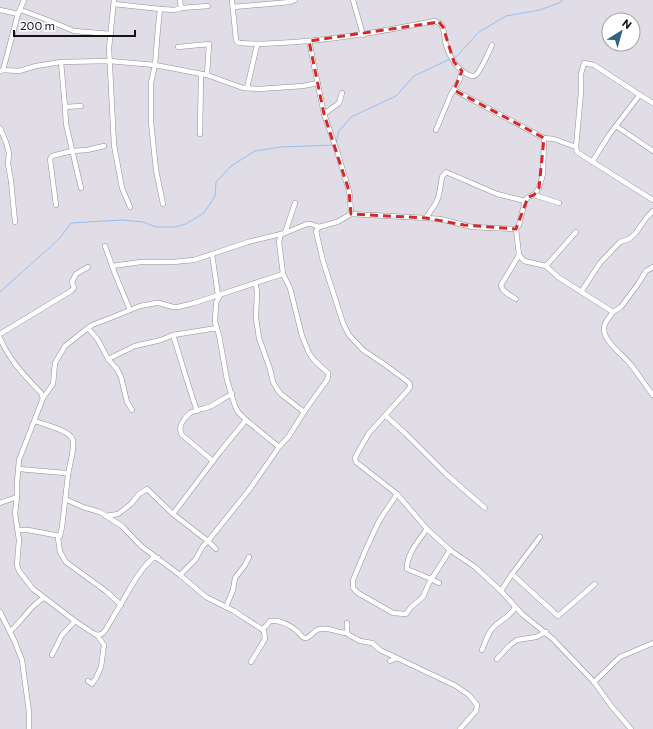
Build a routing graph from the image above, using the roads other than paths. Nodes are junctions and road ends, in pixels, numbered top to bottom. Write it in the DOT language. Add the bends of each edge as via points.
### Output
graph roads {
  1 [pos="24,0"];
  2 [pos="180,0"];
  3 [pos="232,0"];
  4 [pos="295,0"];
  5 [pos="353,0"];
  6 [pos="114,2"];
  7 [pos="208,6"];
  8 [pos="233,7"];
  9 [pos="182,8"];
  10 [pos="0,10"];
  11 [pos="160,10"];
  12 [pos="20,12"];
  13 [pos="111,34"];
  14 [pos="363,35"];
  15 [pos="309,41"];
  16 [pos="257,45"];
  17 [pos="492,45"];
  18 [pos="178,47"];
  19 [pos="109,61"];
  20 [pos="61,62"];
  21 [pos="155,64"];
  22 [pos="1,71"];
  23 [pos="464,72"];
  24 [pos="201,74"];
  25 [pos="207,75"];
  26 [pos="318,83"];
  27 [pos="247,88"];
  28 [pos="454,90"];
  29 [pos="342,93"];
  30 [pos="640,95"];
  31 [pos="653,103"];
  32 [pos="81,106"];
  33 [pos="65,107"];
  34 [pos="324,114"];
  35 [pos="616,126"];
  36 [pos="0,128"];
  37 [pos="436,130"];
  38 [pos="200,134"];
  39 [pos="544,138"];
  40 [pos="104,146"];
  41 [pos="576,147"];
  42 [pos="72,151"];
  43 [pos="653,151"];
  44 [pos="592,162"];
  45 [pos="81,188"];
  46 [pos="534,196"];
  47 [pos="653,200"];
  48 [pos="525,201"];
  49 [pos="295,203"];
  50 [pos="559,203"];
  51 [pos="163,204"];
  52 [pos="56,205"];
  53 [pos="130,207"];
  54 [pos="653,211"];
  55 [pos="351,214"];
  56 [pos="426,218"];
  57 [pos="15,222"];
  58 [pos="319,227"];
  59 [pos="516,229"];
  60 [pos="576,232"];
  61 [pos="283,234"];
  62 [pos="105,246"];
  63 [pos="212,254"];
  64 [pos="519,255"];
  65 [pos="112,266"];
  66 [pos="546,266"];
  67 [pos="88,267"];
  68 [pos="653,267"];
  69 [pos="283,274"];
  70 [pos="255,283"];
  71 [pos="581,292"];
  72 [pos="219,295"];
  73 [pos="211,298"];
  74 [pos="516,299"];
  75 [pos="216,303"];
  76 [pos="130,310"];
  77 [pos="613,312"];
  78 [pos="88,328"];
  79 [pos="217,328"];
  80 [pos="0,334"];
  81 [pos="173,335"];
  82 [pos="0,338"];
  83 [pos="108,359"];
  84 [pos="232,394"];
  85 [pos="653,395"];
  86 [pos="43,398"];
  87 [pos="132,410"];
  88 [pos="197,410"];
  89 [pos="304,412"];
  90 [pos="386,416"];
  91 [pos="246,420"];
  92 [pos="35,421"];
  93 [pos="279,447"];
  94 [pos="213,461"];
  95 [pos="19,469"];
  96 [pos="68,474"];
  97 [pos="397,494"];
  98 [pos="17,497"];
  99 [pos="65,499"];
  100 [pos="0,503"];
  101 [pos="485,508"];
  102 [pos="173,514"];
  103 [pos="106,516"];
  104 [pos="427,529"];
  105 [pos="18,530"];
  106 [pos="60,536"];
  107 [pos="540,537"];
  108 [pos="208,541"];
  109 [pos="216,549"];
  110 [pos="450,550"];
  111 [pos="249,556"];
  112 [pos="156,558"];
  113 [pos="512,574"];
  114 [pos="180,575"];
  115 [pos="431,579"];
  116 [pos="439,583"];
  117 [pos="595,584"];
  118 [pos="501,591"];
  119 [pos="43,597"];
  120 [pos="121,605"];
  121 [pos="226,607"];
  122 [pos="515,607"];
  123 [pos="0,612"];
  124 [pos="75,621"];
  125 [pos="347,623"];
  126 [pos="15,625"];
  127 [pos="7,626"];
  128 [pos="262,630"];
  129 [pos="10,632"];
  130 [pos="546,632"];
  131 [pos="347,633"];
  132 [pos="97,635"];
  133 [pos="653,644"];
  134 [pos="482,650"];
  135 [pos="52,655"];
  136 [pos="397,658"];
  137 [pos="498,659"];
  138 [pos="251,662"];
  139 [pos="390,662"];
  140 [pos="88,681"];
  141 [pos="594,682"];
  142 [pos="29,729"];
  143 [pos="460,729"];
  144 [pos="631,729"];
  1 -- 12 [label="street"];
  2 -- 9 [label="street"];
  3 -- 8 [label="street"];
  4 -- 8 [label="street"];
  5 -- 14 [label="street"];
  6 -- 11 [label="street"];
  6 -- 13 [label="street"];
  7 -- 9 [label="street"];
  8 -- 16 [label="street" via="237,42"];
  9 -- 11 [label="street"];
  10 -- 12 [label="street"];
  11 -- 21 [label="street"];
  12 -- 13 [label="street" via="78,32"];
  12 -- 22 [label="street"];
  13 -- 19 [label="street"];
  14 -- 15 [label="street"];
  14 -- 23 [label="street" via="438,22 443,27 447,47 454,62"];
  15 -- 16 [label="street"];
  15 -- 26 [label="street"];
  16 -- 27 [label="street"];
  17 -- 23 [label="street" via="477,74 472,76"];
  18 -- 25 [label="street" via="209,44"];
  19 -- 20 [label="street"];
  19 -- 21 [label="street"];
  19 -- 53 [label="street" via="114,145 122,188"];
  20 -- 22 [label="street" via="19,71"];
  20 -- 33 [label="street"];
  21 -- 24 [label="street"];
  21 -- 51 [label="street" via="151,83 151,122"];
  23 -- 28 [label="street"];
  24 -- 25 [label="street"];
  24 -- 38 [label="street"];
  25 -- 27 [label="street"];
  26 -- 27 [label="street"];
  26 -- 34 [label="street"];
  28 -- 37 [label="street"];
  28 -- 39 [label="street"];
  29 -- 34 [label="street" via="339,103"];
  30 -- 31 [label="street"];
  30 -- 35 [label="street"];
  30 -- 41 [label="street" via="594,65 584,63 580,74"];
  32 -- 33 [label="street"];
  33 -- 42 [label="street"];
  34 -- 55 [label="street" via="349,191"];
  35 -- 43 [label="street"];
  35 -- 44 [label="street"];
  36 -- 57 [label="street" via="9,153"];
  39 -- 41 [label="street"];
  39 -- 46 [label="street" via="543,174"];
  40 -- 42 [label="street"];
  41 -- 44 [label="street" via="577,152"];
  42 -- 45 [label="street"];
  42 -- 52 [label="street" via="52,156 50,159"];
  44 -- 47 [label="street"];
  46 -- 48 [label="street"];
  46 -- 50 [label="street"];
  48 -- 56 [label="street" via="497,194 446,172 442,177 436,203"];
  48 -- 59 [label="street"];
  49 -- 61 [label="street"];
  54 -- 71 [label="street" via="635,234 620,242 600,263"];
  55 -- 56 [label="street"];
  55 -- 58 [label="street" via="337,222"];
  56 -- 59 [label="street" via="472,227"];
  58 -- 61 [label="street" via="311,224"];
  58 -- 90 [label="street" via="316,234 323,260 349,335 363,350 410,384"];
  59 -- 64 [label="street"];
  60 -- 66 [label="street"];
  61 -- 63 [label="street" via="264,237"];
  61 -- 69 [label="street" via="279,242"];
  62 -- 65 [label="street"];
  63 -- 65 [label="street" via="194,260"];
  63 -- 72 [label="street"];
  64 -- 66 [label="street" via="524,261"];
  64 -- 74 [label="street" via="501,285 504,291"];
  65 -- 76 [label="street"];
  66 -- 71 [label="street"];
  67 -- 80 [label="street" via="76,274 72,282 74,288 71,291"];
  68 -- 77 [label="street" via="646,271 621,307"];
  69 -- 70 [label="street"];
  69 -- 89 [label="street" via="290,288 305,345 314,360 328,374 328,380"];
  70 -- 72 [label="street"];
  70 -- 89 [label="street" via="259,338 273,382 281,394"];
  71 -- 77 [label="street"];
  72 -- 73 [label="street"];
  72 -- 75 [label="street"];
  73 -- 75 [label="street"];
  73 -- 76 [label="street" via="178,307 156,303"];
  75 -- 79 [label="street"];
  76 -- 78 [label="street"];
  77 -- 85 [label="street" via="605,323 605,335 631,364"];
  78 -- 83 [label="street"];
  78 -- 86 [label="street" via="65,346 55,363 53,384"];
  79 -- 81 [label="street"];
  79 -- 84 [label="street"];
  81 -- 83 [label="street" via="143,343"];
  81 -- 88 [label="street"];
  82 -- 86 [label="street" via="15,364"];
  83 -- 87 [label="street" via="121,377"];
  84 -- 88 [label="street" via="211,406"];
  84 -- 91 [label="street" via="238,412"];
  86 -- 92 [label="street"];
  88 -- 94 [label="street" via="186,417 181,424 180,432"];
  89 -- 93 [label="street"];
  90 -- 97 [label="street" via="369,433 355,458 356,462"];
  90 -- 101 [label="street"];
  91 -- 93 [label="street"];
  91 -- 94 [label="street"];
  92 -- 95 [label="street" via="19,460"];
  92 -- 96 [label="street" via="72,436 74,442"];
  93 -- 108 [label="street"];
  94 -- 102 [label="street"];
  95 -- 96 [label="street"];
  95 -- 98 [label="street"];
  96 -- 99 [label="street"];
  97 -- 104 [label="street"];
  97 -- 115 [label="street" via="379,521 353,580 353,588 393,613 406,614 423,597"];
  98 -- 100 [label="street"];
  98 -- 105 [label="street" via="15,513"];
  99 -- 103 [label="street"];
  99 -- 106 [label="street"];
  102 -- 103 [label="street" via="147,490 139,494 118,514"];
  102 -- 108 [label="street"];
  103 -- 112 [label="street" via="122,526"];
  104 -- 110 [label="street"];
  104 -- 115 [label="street" via="413,549 407,569"];
  105 -- 106 [label="street"];
  105 -- 119 [label="street" via="19,571"];
  106 -- 120 [label="street" via="60,552 66,562"];
  107 -- 113 [label="street"];
  108 -- 109 [label="street"];
  108 -- 114 [label="street" via="195,560"];
  110 -- 115 [label="street"];
  110 -- 118 [label="street" via="475,567"];
  111 -- 121 [label="street" via="235,578"];
  112 -- 114 [label="street"];
  112 -- 120 [label="street" via="146,565"];
  113 -- 117 [label="street" via="558,616"];
  113 -- 118 [label="street"];
  114 -- 121 [label="street" via="206,597"];
  115 -- 116 [label="street"];
  118 -- 122 [label="street"];
  119 -- 124 [label="street"];
  119 -- 126 [label="street"];
  120 -- 132 [label="street" via="103,632"];
  121 -- 128 [label="street"];
  122 -- 130 [label="street"];
  122 -- 134 [label="street" via="513,612 492,628"];
  123 -- 127 [label="street"];
  124 -- 132 [label="street"];
  124 -- 135 [label="street" via="62,635"];
  125 -- 131 [label="street"];
  126 -- 127 [label="street"];
  126 -- 129 [label="street"];
  127 -- 129 [label="street"];
  128 -- 131 [label="street" via="270,621 277,621 291,626 303,638 309,638 318,629 327,628"];
  128 -- 138 [label="street" via="265,639"];
  129 -- 142 [label="street" via="23,668"];
  130 -- 137 [label="street" via="536,637 517,640"];
  130 -- 141 [label="street"];
  131 -- 136 [label="street" via="355,639 372,643"];
  132 -- 140 [label="street" via="104,645 102,660 92,684"];
  133 -- 141 [label="street" via="620,657"];
  136 -- 139 [label="street"];
  136 -- 143 [label="street" via="456,686 469,695 477,705 476,711"];
  141 -- 144 [label="street"];
}
